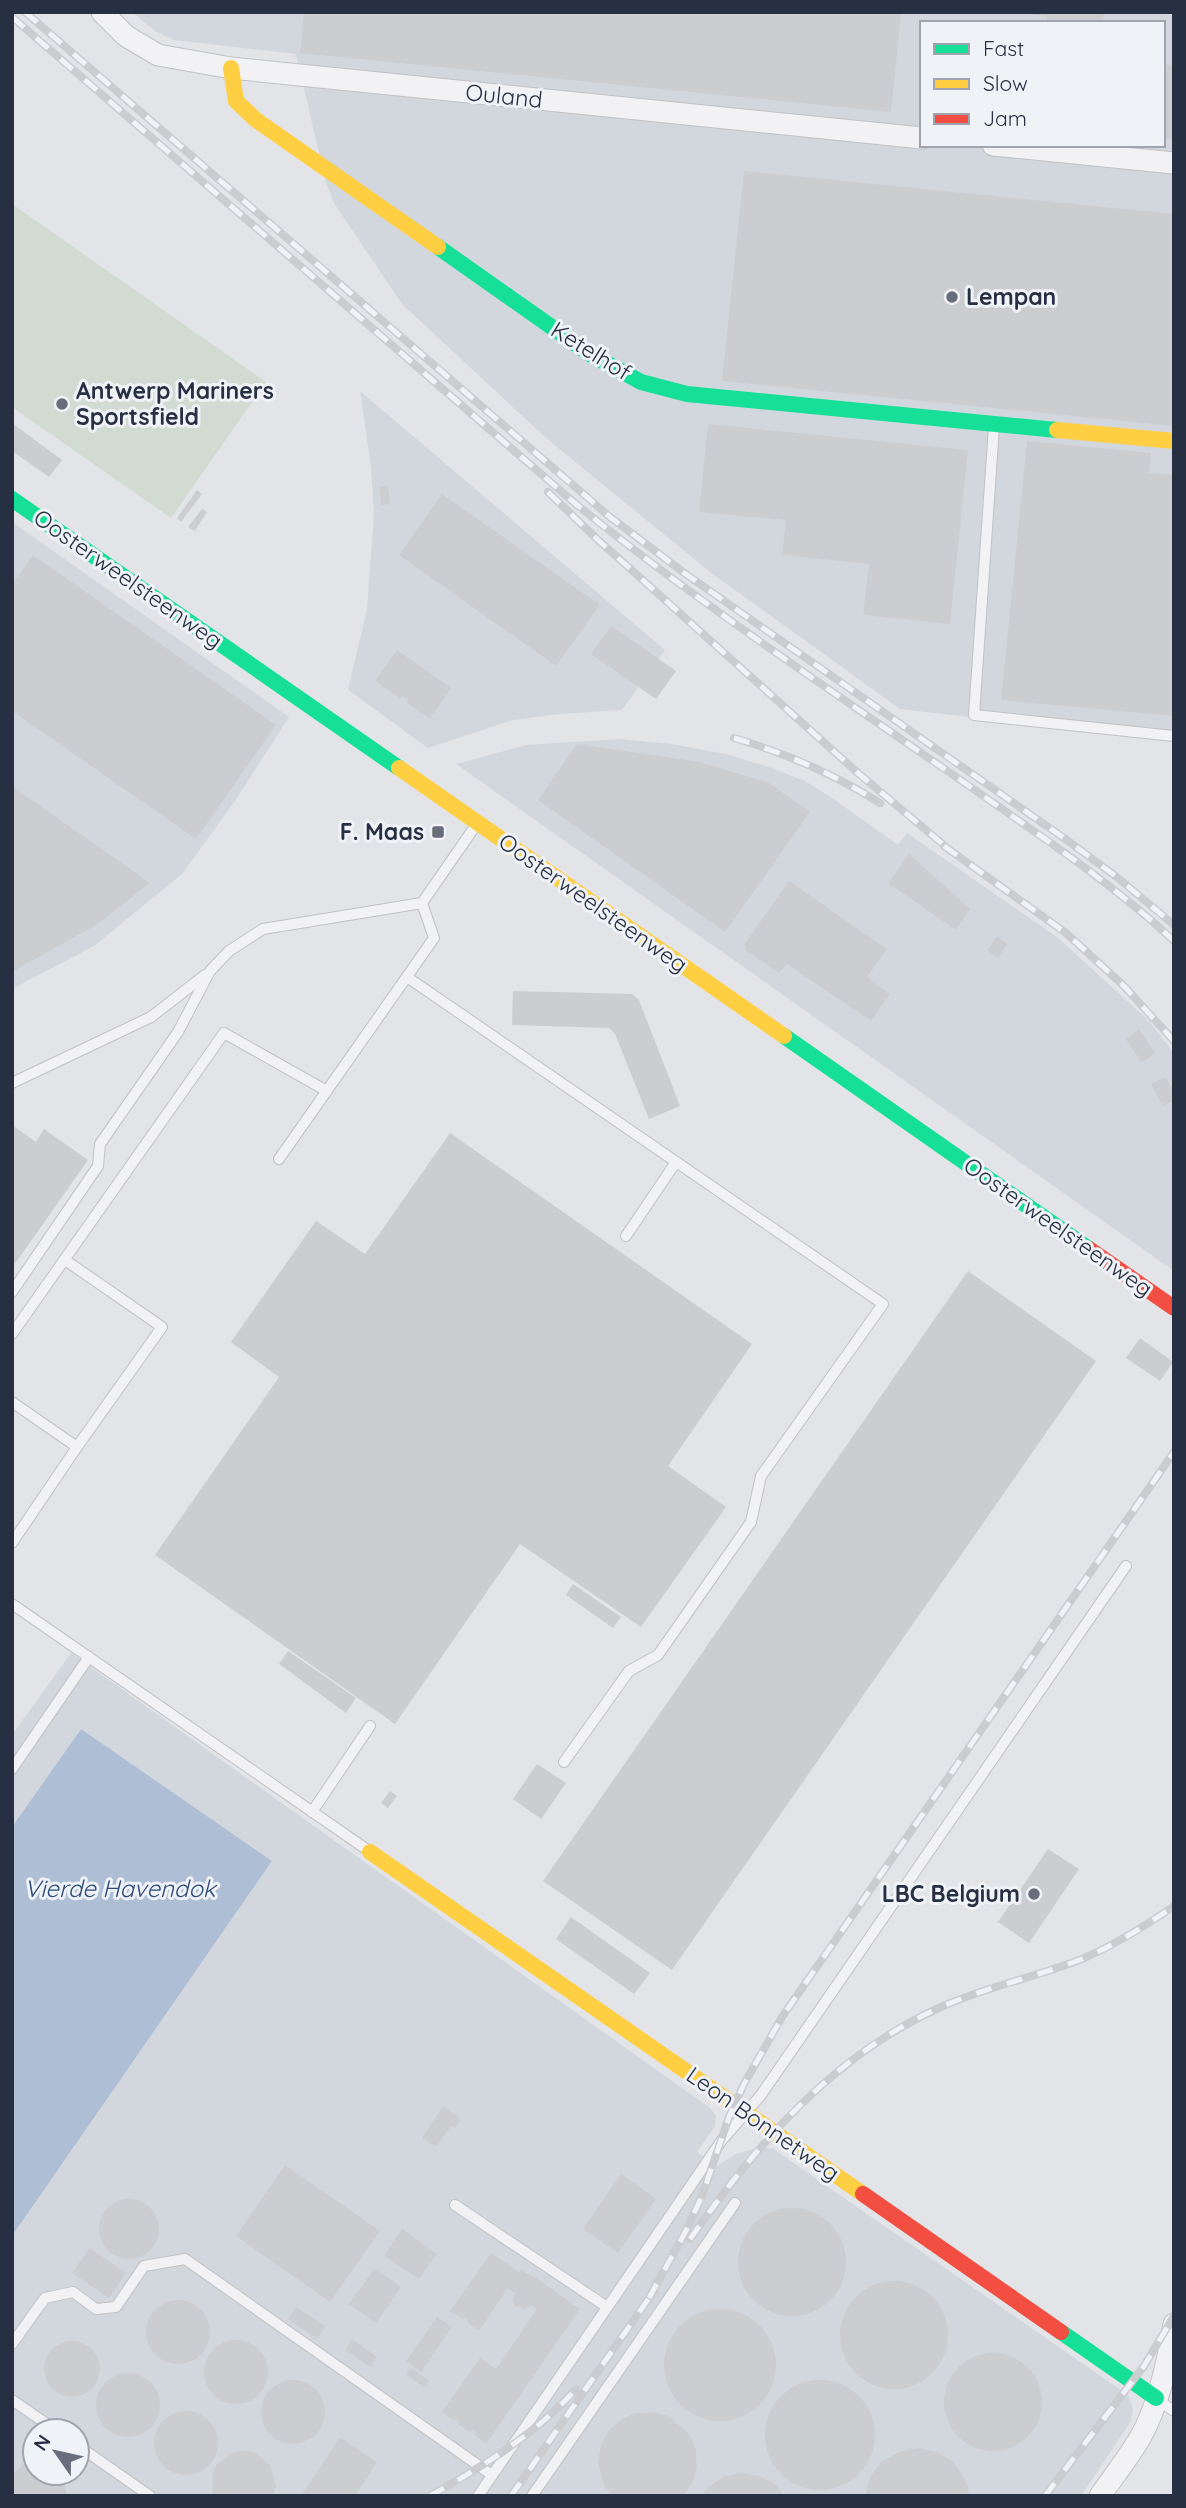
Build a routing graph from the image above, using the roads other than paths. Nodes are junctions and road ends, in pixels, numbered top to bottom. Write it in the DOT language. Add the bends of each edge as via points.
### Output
graph roads {
  1 [pos="102,12"];
  2 [pos="231,68"];
  3 [pos="920,138"];
  4 [pos="1013,147"];
  5 [pos="1174,163"];
  6 [pos="995,424"];
  7 [pos="1174,441"];
  8 [pos="16,509"];
  9 [pos="1174,736"];
  10 [pos="478,823"];
  11 [pos="422,903"];
  12 [pos="210,971"];
  13 [pos="407,977"];
  14 [pos="12,1083"];
  15 [pos="327,1091"];
  16 [pos="279,1159"];
  17 [pos="676,1162"];
  18 [pos="626,1236"];
  19 [pos="65,1260"];
  20 [pos="12,1292"];
  21 [pos="1174,1308"];
  22 [pos="12,1334"];
  23 [pos="12,1402"];
  24 [pos="77,1447"];
  25 [pos="12,1543"];
  26 [pos="1126,1566"];
  27 [pos="12,1604"];
  28 [pos="89,1657"];
  29 [pos="370,1726"];
  30 [pos="565,1762"];
  31 [pos="12,1769"];
  32 [pos="312,1812"];
  33 [pos="370,1852"];
  34 [pos="746,2112"];
  35 [pos="735,2203"];
  36 [pos="455,2205"];
  37 [pos="607,2307"];
  38 [pos="1174,2324"];
  39 [pos="12,2344"];
  40 [pos="1156,2398"];
  41 [pos="12,2400"];
  42 [pos="1174,2412"];
  43 [pos="37,2417"];
  44 [pos="91,2455"];
  45 [pos="492,2475"];
  46 [pos="150,2496"];
  47 [pos="478,2496"];
  48 [pos="532,2496"];
  49 [pos="1100,2496"];
  1 -- 2 [label="street, Ouland" via="126,36 158,55"];
  2 -- 3 [label="street, Ouland"];
  2 -- 6 [label="street, Ketelhof" via="236,102 256,120 590,354 641,382 687,394"];
  4 -- 5 [label="street"];
  6 -- 7 [label="street, Ketelhof"];
  6 -- 9 [label="lane" via="974,715"];
  8 -- 10 [label="street, Oosterweelsteenweg"];
  10 -- 11 [label="lane"];
  10 -- 21 [label="street, Oosterweelsteenweg"];
  11 -- 12 [label="lane" via="263,929 229,950"];
  11 -- 13 [label="lane" via="434,938"];
  12 -- 14 [label="lane" via="151,1017"];
  12 -- 20 [label="lane" via="178,1032 100,1144 98,1166"];
  13 -- 15 [label="lane"];
  13 -- 17 [label="lane"];
  15 -- 16 [label="lane"];
  15 -- 19 [label="lane" via="224,1034"];
  17 -- 18 [label="lane"];
  17 -- 30 [label="lane" via="883,1304 761,1476 751,1522 658,1655 629,1671"];
  19 -- 22 [label="lane"];
  19 -- 24 [label="lane" via="162,1327"];
  23 -- 24 [label="lane"];
  24 -- 25 [label="lane"];
  26 -- 34 [label="lane"];
  27 -- 28 [label="lane"];
  28 -- 31 [label="lane"];
  28 -- 32 [label="lane"];
  29 -- 32 [label="lane"];
  32 -- 33 [label="lane"];
  33 -- 34 [label="street, Leon Bonnetweg"];
  34 -- 37 [label="lane"];
  34 -- 40 [label="street, Leon Bonnetweg"];
  35 -- 48 [label="lane"];
  36 -- 37 [label="lane"];
  37 -- 45 [label="lane"];
  38 -- 40 [label="street"];
  39 -- 45 [label="lane" via="45,2298 73,2292 96,2309 116,2307 144,2266 185,2259"];
  40 -- 42 [label="lane"];
  40 -- 49 [label="street" via="1140,2437"];
  41 -- 43 [label="lane"];
  44 -- 46 [label="lane"];
  45 -- 47 [label="lane"];
}
